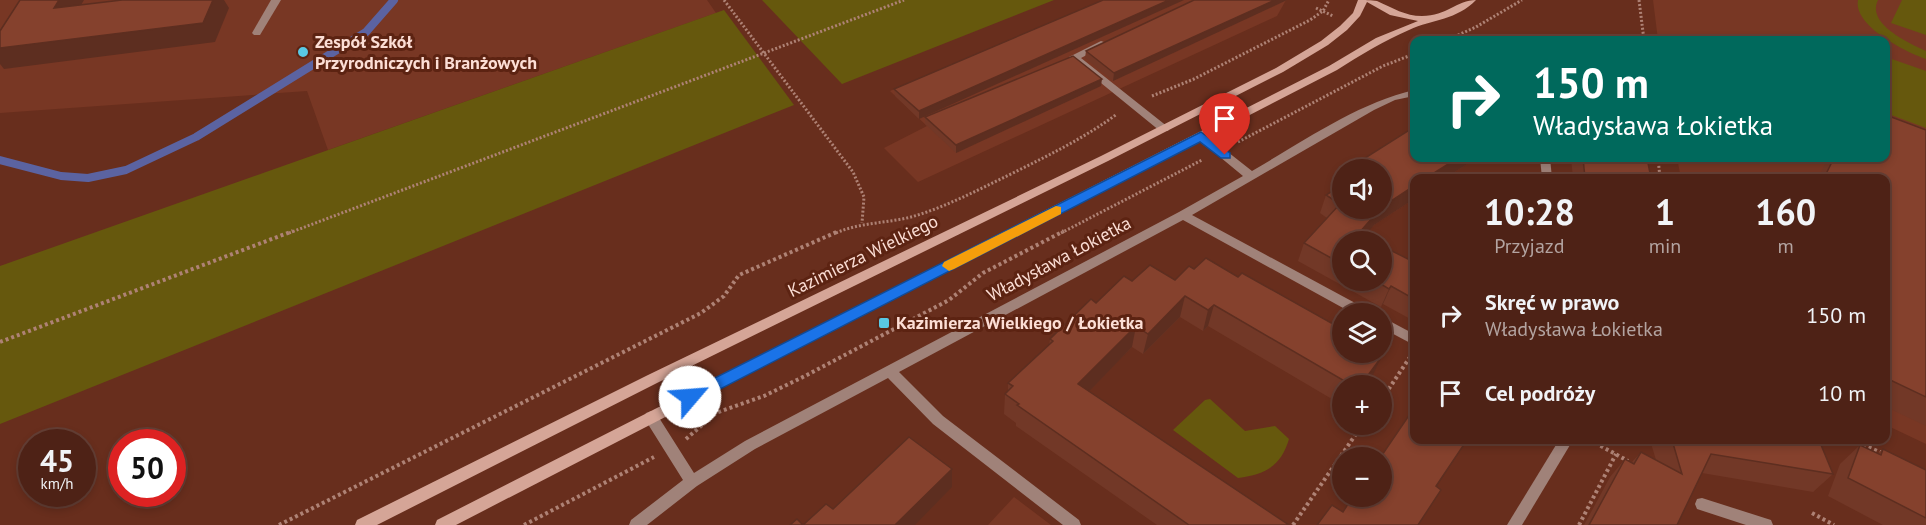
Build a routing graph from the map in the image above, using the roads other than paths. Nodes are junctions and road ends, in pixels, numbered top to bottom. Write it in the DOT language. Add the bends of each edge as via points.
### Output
graph roads {
  1 [pos="276,0"];
  2 [pos="1363,0"];
  3 [pos="1369,0"];
  4 [pos="1468,2"];
  5 [pos="1437,19"];
  6 [pos="256,33"];
  7 [pos="1115,38"];
  8 [pos="1074,57"];
  9 [pos="1063,61"];
  10 [pos="1410,94"];
  11 [pos="1164,129"];
  12 [pos="1201,136"];
  13 [pos="1251,176"];
  14 [pos="1183,215"];
  15 [pos="1346,303"];
  16 [pos="1392,326"];
  17 [pos="1410,333"];
  18 [pos="890,372"];
  19 [pos="651,417"];
  20 [pos="1564,444"];
  21 [pos="692,482"];
  22 [pos="1702,504"];
  23 [pos="362,525"];
  24 [pos="442,525"];
  25 [pos="636,525"];
  26 [pos="1074,525"];
  27 [pos="1515,525"];
  28 [pos="1766,525"];
  1 -- 6 [label="street"];
  2 -- 11 [label="main road, Kazimierza Wielkiego" via="1355,18 1321,45"];
  3 -- 5 [label="main road" via="1394,14"];
  4 -- 5 [label="main road" via="1459,12"];
  5 -- 12 [label="main road" via="1393,33"];
  7 -- 8 [label="street"];
  8 -- 9 [label="street"];
  8 -- 11 [label="street"];
  10 -- 13 [label="street, Władysława Łokietka" via="1370,108"];
  11 -- 23 [label="main road, Kazimierza Wielkiego"];
  12 -- 13 [label="street"];
  12 -- 19 [label="main road"];
  13 -- 14 [label="street, Władysława Łokietka"];
  14 -- 15 [label="street"];
  14 -- 18 [label="street, Władysława Łokietka"];
  16 -- 17 [label="street"];
  18 -- 21 [label="street, Władysława Łokietka" via="750,445"];
  18 -- 26 [label="street" via="938,420"];
  19 -- 21 [label="street"];
  19 -- 24 [label="main road"];
  20 -- 27 [label="street"];
  21 -- 25 [label="street, Władysława Łokietka"];
  22 -- 28 [label="street"];
}
